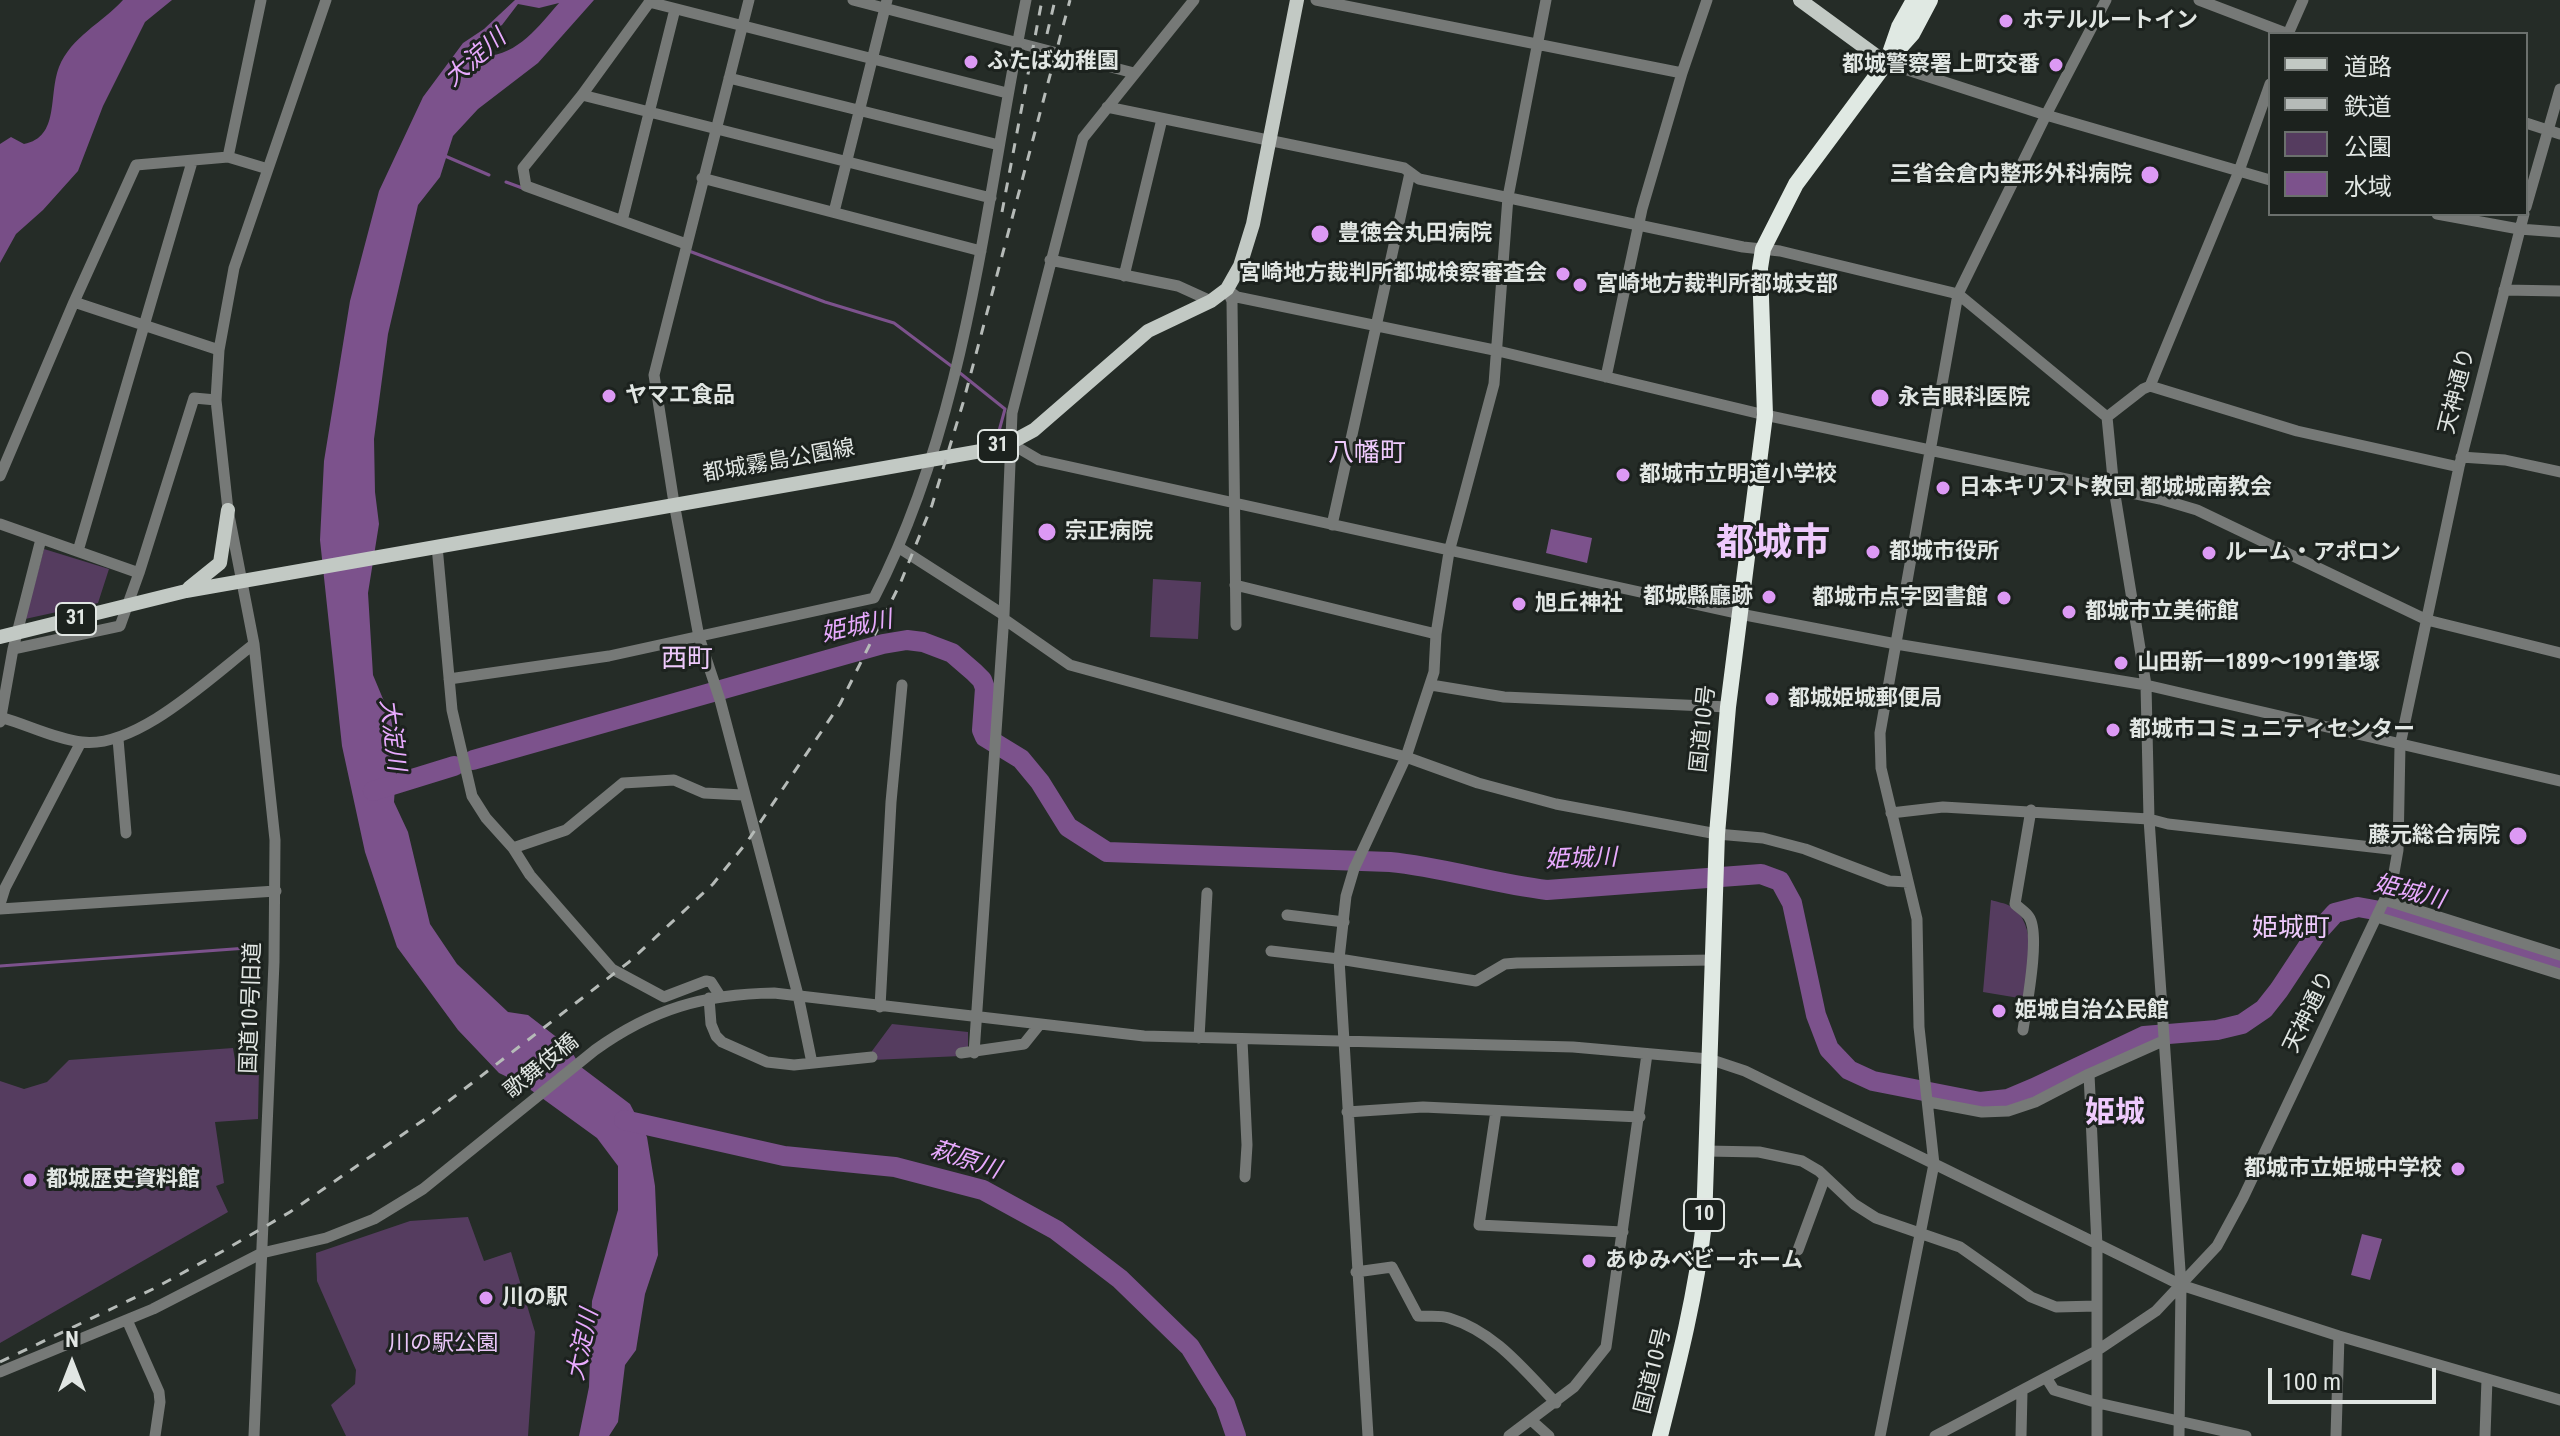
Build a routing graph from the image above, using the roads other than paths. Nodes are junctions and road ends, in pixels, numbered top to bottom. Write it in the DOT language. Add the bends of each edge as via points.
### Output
graph roads {
  1 [pos="261,0"];
  2 [pos="326,0"];
  3 [pos="749,0"];
  4 [pos="853,0"];
  5 [pos="1026,0"];
  6 [pos="1194,0"];
  7 [pos="1297,0"];
  8 [pos="1316,0"];
  9 [pos="1546,0"];
  10 [pos="1707,0"];
  11 [pos="1800,0"];
  12 [pos="1914,0"];
  13 [pos="1930,0"];
  14 [pos="2106,0"];
  15 [pos="2199,0"];
  16 [pos="2303,0"];
  17 [pos="650,1"];
  18 [pos="886,4"];
  19 [pos="675,9"];
  20 [pos="742,27"];
  21 [pos="2283,32"];
  22 [pos="2289,32"];
  23 [pos="1018,41"];
  24 [pos="1537,44"];
  25 [pos="872,59"];
  26 [pos="1886,63"];
  27 [pos="1134,73"];
  28 [pos="1682,73"];
  29 [pos="729,78"];
  30 [pos="2560,89"];
  31 [pos="2268,90"];
  32 [pos="1007,93"];
  33 [pos="582,95"];
  34 [pos="1107,107"];
  35 [pos="860,110"];
  36 [pos="650,112"];
  37 [pos="2046,115"];
  38 [pos="1162,119"];
  39 [pos="2528,124"];
  40 [pos="715,129"];
  41 [pos="2554,133"];
  42 [pos="1269,139"];
  43 [pos="999,145"];
  44 [pos="228,157"];
  45 [pos="847,160"];
  46 [pos="192,162"];
  47 [pos="268,169"];
  48 [pos="2239,171"];
  49 [pos="1410,173"];
  50 [pos="702,178"];
  51 [pos="2268,179"];
  52 [pos="1508,197"];
  53 [pos="991,198"];
  54 [pos="2528,202"];
  55 [pos="834,212"];
  56 [pos="2448,216"];
  57 [pos="2523,216"];
  58 [pos="622,221"];
  59 [pos="1638,224"];
  60 [pos="2519,229"];
  61 [pos="2560,232"];
  62 [pos="685,248"];
  63 [pos="1763,249"];
  64 [pos="981,251"];
  65 [pos="1050,260"];
  66 [pos="1124,276"];
  67 [pos="1227,289"];
  68 [pos="2504,290"];
  69 [pos="2560,291"];
  70 [pos="1958,294"];
  71 [pos="1211,301"];
  72 [pos="74,302"];
  73 [pos="146,325"];
  74 [pos="1375,326"];
  75 [pos="219,350"];
  76 [pos="1494,350"];
  77 [pos="1606,377"];
  78 [pos="2150,386"];
  79 [pos="216,400"];
  80 [pos="1765,415"];
  81 [pos="2107,417"];
  82 [pos="1010,443"];
  83 [pos="1930,449"];
  84 [pos="931,458"];
  85 [pos="2460,462"];
  86 [pos="2560,472"];
  87 [pos="0,476"];
  88 [pos="2114,489"];
  89 [pos="674,503"];
  90 [pos="1233,503"];
  91 [pos="228,510"];
  92 [pos="0,524"];
  93 [pos="1332,525"];
  94 [pos="41,539"];
  95 [pos="432,547"];
  96 [pos="898,547"];
  97 [pos="78,551"];
  98 [pos="1449,552"];
  99 [pos="139,573"];
  100 [pos="243,582"];
  101 [pos="1235,585"];
  102 [pos="186,591"];
  103 [pos="1740,614"];
  104 [pos="1004,617"];
  105 [pos="2427,620"];
  106 [pos="1236,625"];
  107 [pos="1436,634"];
  108 [pos="0,637"];
  109 [pos="699,637"];
  110 [pos="254,644"];
  111 [pos="1896,644"];
  112 [pos="13,649"];
  113 [pos="2560,653"];
  114 [pos="449,679"];
  115 [pos="902,685"];
  116 [pos="1431,685"];
  117 [pos="2146,685"];
  118 [pos="1728,707"];
  119 [pos="1,719"];
  120 [pos="118,739"];
  121 [pos="81,742"];
  122 [pos="2400,745"];
  123 [pos="1406,757"];
  124 [pos="2560,781"];
  125 [pos="743,795"];
  126 [pos="2031,810"];
  127 [pos="1891,813"];
  128 [pos="2149,819"];
  129 [pos="126,833"];
  130 [pos="1717,834"];
  131 [pos="513,848"];
  132 [pos="2398,850"];
  133 [pos="1908,882"];
  134 [pos="2,889"];
  135 [pos="276,891"];
  136 [pos="1207,893"];
  137 [pos="2384,902"];
  138 [pos="0,907"];
  139 [pos="1287,915"];
  140 [pos="2377,917"];
  141 [pos="1344,922"];
  142 [pos="1271,951"];
  143 [pos="2560,955"];
  144 [pos="1339,959"];
  145 [pos="1713,960"];
  146 [pos="2560,974"];
  147 [pos="798,995"];
  148 [pos="714,997"];
  149 [pos="880,1007"];
  150 [pos="975,1015"];
  151 [pos="1040,1024"];
  152 [pos="2023,1030"];
  153 [pos="1199,1038"];
  154 [pos="1242,1040"];
  155 [pos="2163,1041"];
  156 [pos="1344,1043"];
  157 [pos="1647,1054"];
  158 [pos="872,1057"];
  159 [pos="1709,1059"];
  160 [pos="812,1063"];
  161 [pos="2089,1074"];
  162 [pos="1929,1101"];
  163 [pos="1496,1111"];
  164 [pos="1347,1112"];
  165 [pos="1640,1117"];
  166 [pos="1706,1151"];
  167 [pos="1934,1164"];
  168 [pos="1245,1177"];
  169 [pos="1825,1177"];
  170 [pos="1623,1232"];
  171 [pos="1919,1232"];
  172 [pos="2097,1246"];
  173 [pos="1798,1250"];
  174 [pos="262,1253"];
  175 [pos="1356,1272"];
  176 [pos="2181,1285"];
  177 [pos="2097,1306"];
  178 [pos="127,1320"];
  179 [pos="2339,1336"];
  180 [pos="2098,1350"];
  181 [pos="0,1372"];
  182 [pos="2047,1379"];
  183 [pos="2487,1379"];
  184 [pos="2022,1392"];
  185 [pos="2560,1400"];
  186 [pos="1556,1403"];
  187 [pos="2098,1403"];
  188 [pos="1531,1420"];
  189 [pos="2180,1421"];
  190 [pos="1947,1433"];
  191 [pos="155,1436"];
  192 [pos="254,1436"];
  193 [pos="1368,1436"];
  194 [pos="1509,1436"];
  195 [pos="1549,1436"];
  196 [pos="1660,1436"];
  197 [pos="1880,1436"];
  198 [pos="1935,1436"];
  199 [pos="2021,1436"];
  200 [pos="2097,1436"];
  201 [pos="2179,1436"];
  202 [pos="2246,1436"];
  203 [pos="2336,1436"];
  204 [pos="2485,1436"];
  1 -- 44 [label="street"];
  2 -- 47 [label="street, 国道10号旧道"];
  3 -- 20 [label="street"];
  4 -- 18 [label="street"];
  5 -- 23 [label="street"];
  6 -- 27 [label="street"];
  7 -- 42 [label="main road, 都城霧島公園線 / 31"];
  8 -- 24 [label="street"];
  9 -- 24 [label="street"];
  10 -- 28 [label="street"];
  11 -- 26 [label="main road"];
  12 -- 26 [label="highway, 国道10号 / 10"];
  13 -- 26 [label="highway, 国道10号 / 10" via="1912,34"];
  14 -- 37 [label="street"];
  15 -- 21 [label="street"];
  16 -- 22 [label="street"];
  17 -- 19 [label="street"];
  17 -- 33 [label="street"];
  18 -- 23 [label="street"];
  18 -- 25 [label="street"];
  19 -- 20 [label="street"];
  19 -- 36 [label="street"];
  20 -- 25 [label="street"];
  20 -- 29 [label="street"];
  23 -- 27 [label="street"];
  23 -- 32 [label="street"];
  24 -- 28 [label="street"];
  24 -- 52 [label="street"];
  25 -- 32 [label="street"];
  25 -- 35 [label="street"];
  26 -- 37 [label="street"];
  26 -- 63 [label="highway, 国道10号 / 10" via="1796,184"];
  27 -- 34 [label="street"];
  28 -- 59 [label="street"];
  29 -- 35 [label="street"];
  29 -- 40 [label="street"];
  30 -- 41 [label="street"];
  31 -- 48 [label="street"];
  32 -- 43 [label="street"];
  33 -- 36 [label="street"];
  33 -- 58 [label="street" via="523,168 526,186"];
  34 -- 38 [label="street"];
  34 -- 65 [label="street" via="1083,138"];
  35 -- 43 [label="street"];
  35 -- 45 [label="street"];
  36 -- 40 [label="street"];
  36 -- 58 [label="street"];
  37 -- 48 [label="street"];
  37 -- 70 [label="street"];
  38 -- 42 [label="street"];
  38 -- 66 [label="street"];
  39 -- 41 [label="street"];
  40 -- 45 [label="street"];
  40 -- 50 [label="street"];
  41 -- 54 [label="street"];
  42 -- 49 [label="street"];
  42 -- 67 [label="main road, 都城霧島公園線 / 31" via="1253,224"];
  43 -- 53 [label="street"];
  44 -- 46 [label="street"];
  44 -- 47 [label="street"];
  45 -- 53 [label="street"];
  45 -- 55 [label="street"];
  46 -- 72 [label="street" via="136,165"];
  46 -- 73 [label="street"];
  47 -- 75 [label="street, 国道10号旧道" via="234,268"];
  48 -- 51 [label="street"];
  48 -- 78 [label="street"];
  49 -- 52 [label="street"];
  49 -- 74 [label="street"];
  50 -- 55 [label="street"];
  50 -- 62 [label="street"];
  52 -- 59 [label="street"];
  52 -- 76 [label="street"];
  53 -- 64 [label="street"];
  55 -- 64 [label="street"];
  56 -- 60 [label="street"];
  57 -- 60 [label="street, 天神通り"];
  58 -- 62 [label="street"];
  59 -- 63 [label="street"];
  59 -- 77 [label="street"];
  60 -- 61 [label="street"];
  60 -- 68 [label="street, 天神通り"];
  62 -- 89 [label="street" via="654,375"];
  63 -- 70 [label="street"];
  63 -- 80 [label="highway, 国道10号 / 10"];
  64 -- 84 [label="street"];
  65 -- 66 [label="street"];
  65 -- 82 [label="street" via="1012,413"];
  66 -- 71 [label="street" via="1178,286"];
  67 -- 71 [label="main road, 都城霧島公園線 / 31"];
  67 -- 74 [label="street" via="1237,297"];
  67 -- 90 [label="street" via="1232,301"];
  68 -- 69 [label="street"];
  68 -- 85 [label="street, 天神通り"];
  70 -- 81 [label="street"];
  70 -- 83 [label="street"];
  71 -- 82 [label="main road, 都城霧島公園線 / 31" via="1148,331 1034,430"];
  72 -- 73 [label="street"];
  72 -- 87 [label="street"];
  73 -- 75 [label="street"];
  73 -- 97 [label="street"];
  74 -- 76 [label="street"];
  74 -- 93 [label="street"];
  75 -- 79 [label="street, 国道10号旧道"];
  76 -- 77 [label="street"];
  76 -- 98 [label="street" via="1494,384"];
  77 -- 80 [label="street"];
  78 -- 81 [label="street"];
  78 -- 85 [label="street" via="2297,431"];
  79 -- 91 [label="street, 国道10号旧道"];
  79 -- 99 [label="street" via="194,398"];
  80 -- 83 [label="street"];
  80 -- 103 [label="highway, 国道10号 / 10"];
  81 -- 88 [label="street"];
  82 -- 84 [label="main road, 都城霧島公園線 / 31"];
  82 -- 90 [label="street" via="1039,460"];
  82 -- 104 [label="street"];
  83 -- 88 [label="street"];
  83 -- 111 [label="street"];
  84 -- 89 [label="main road, 都城霧島公園線 / 31"];
  84 -- 96 [label="street"];
  85 -- 86 [label="street" via="2505,460"];
  85 -- 105 [label="street, 天神通り"];
  88 -- 105 [label="street" via="2197,510"];
  88 -- 117 [label="street"];
  89 -- 95 [label="main road, 都城霧島公園線 / 31"];
  89 -- 109 [label="street"];
  90 -- 93 [label="street"];
  90 -- 101 [label="street"];
  91 -- 100 [label="street, 国道10号旧道"];
  91 -- 102 [label="main road" via="220,563"];
  92 -- 94 [label="street"];
  93 -- 98 [label="street"];
  94 -- 97 [label="street"];
  94 -- 112 [label="street"];
  95 -- 100 [label="main road, 都城霧島公園線 / 31"];
  95 -- 114 [label="street"];
  96 -- 104 [label="street"];
  96 -- 109 [label="street" via="874,598"];
  97 -- 99 [label="street"];
  98 -- 103 [label="street"];
  98 -- 107 [label="street"];
  99 -- 112 [label="street" via="120,626"];
  100 -- 102 [label="main road, 都城霧島公園線 / 31"];
  100 -- 110 [label="street, 国道10号旧道"];
  101 -- 106 [label="street"];
  101 -- 107 [label="street"];
  102 -- 108 [label="main road, 都城霧島公園線 / 31"];
  103 -- 111 [label="street"];
  103 -- 118 [label="highway, 国道10号 / 10"];
  104 -- 123 [label="street" via="1070,665"];
  104 -- 150 [label="street"];
  105 -- 113 [label="street"];
  105 -- 122 [label="street, 天神通り"];
  107 -- 116 [label="street"];
  109 -- 114 [label="street"];
  109 -- 125 [label="street"];
  110 -- 120 [label="street" via="165,713"];
  110 -- 135 [label="street, 国道10号旧道" via="270,777"];
  111 -- 117 [label="street"];
  111 -- 127 [label="street" via="1880,733"];
  112 -- 119 [label="street"];
  114 -- 131 [label="street" via="472,796"];
  115 -- 149 [label="street"];
  116 -- 118 [label="street" via="1504,697"];
  116 -- 123 [label="street"];
  117 -- 122 [label="street"];
  117 -- 128 [label="street"];
  118 -- 130 [label="highway, 国道10号 / 10"];
  119 -- 121 [label="street"];
  120 -- 121 [label="street"];
  120 -- 129 [label="street"];
  121 -- 134 [label="street"];
  122 -- 124 [label="street"];
  122 -- 132 [label="street, 天神通り"];
  123 -- 130 [label="street" via="1556,804"];
  123 -- 141 [label="street" via="1354,869"];
  125 -- 131 [label="street" via="704,793 674,780 623,783 566,830"];
  125 -- 147 [label="street"];
  126 -- 127 [label="street" via="1943,807"];
  126 -- 128 [label="street"];
  126 -- 152 [label="street" via="2015,904 2032,924 2032,977"];
  127 -- 133 [label="street"];
  128 -- 132 [label="street"];
  128 -- 155 [label="street"];
  130 -- 133 [label="street" via="1763,838 1889,881"];
  130 -- 145 [label="highway, 国道10号 / 10"];
  131 -- 148 [label="street" via="612,969 664,997 711,982"];
  132 -- 137 [label="street, 天神通り"];
  133 -- 162 [label="street" via="1917,919 1919,1027"];
  134 -- 138 [label="street"];
  135 -- 138 [label="street"];
  135 -- 174 [label="street, 国道10号旧道"];
  136 -- 153 [label="street"];
  137 -- 140 [label="street, 天神通り"];
  137 -- 143 [label="street"];
  139 -- 141 [label="street"];
  140 -- 146 [label="street"];
  140 -- 176 [label="street, 天神通り" via="2243,1198 2217,1246"];
  141 -- 144 [label="street"];
  142 -- 144 [label="street"];
  144 -- 145 [label="street" via="1476,981 1505,964"];
  144 -- 156 [label="street"];
  145 -- 159 [label="highway, 国道10号 / 10"];
  147 -- 148 [label="street"];
  147 -- 149 [label="street"];
  147 -- 160 [label="street"];
  148 -- 160 [label="street" via="711,1024 722,1042 767,1062"];
  148 -- 174 [label="street, 歌舞伎橋" via="667,1009 619,1033 423,1189 374,1219 326,1238"];
  149 -- 150 [label="street"];
  150 -- 151 [label="street"];
  150 -- 151 [label="street" via="967,1053 1024,1044"];
  151 -- 153 [label="street"];
  153 -- 154 [label="street"];
  154 -- 156 [label="street"];
  154 -- 168 [label="street"];
  155 -- 161 [label="street"];
  155 -- 176 [label="street"];
  156 -- 157 [label="street" via="1573,1047"];
  156 -- 164 [label="street"];
  157 -- 159 [label="street"];
  157 -- 165 [label="street"];
  158 -- 160 [label="street"];
  159 -- 166 [label="highway, 国道10号 / 10"];
  159 -- 167 [label="street" via="1745,1071"];
  161 -- 162 [label="street" via="2008,1111 1982,1112"];
  161 -- 172 [label="street"];
  162 -- 167 [label="street"];
  163 -- 164 [label="street" via="1423,1107"];
  163 -- 165 [label="street"];
  163 -- 170 [label="street" via="1479,1225"];
  164 -- 175 [label="street"];
  165 -- 170 [label="street"];
  166 -- 169 [label="street" via="1759,1152 1802,1161"];
  166 -- 196 [label="highway, 国道10号 / 10" via="1698,1276"];
  167 -- 171 [label="street"];
  167 -- 172 [label="street"];
  169 -- 171 [label="street" via="1876,1218"];
  169 -- 173 [label="street"];
  170 -- 186 [label="street" via="1606,1347"];
  171 -- 177 [label="street" via="1960,1247 2031,1297 2056,1307"];
  171 -- 197 [label="street"];
  172 -- 176 [label="street"];
  172 -- 177 [label="street"];
  174 -- 178 [label="street, 歌舞伎橋"];
  174 -- 192 [label="street, 国道10号旧道"];
  175 -- 186 [label="street" via="1392,1267 1418,1316 1446,1317 1479,1331"];
  175 -- 193 [label="street"];
  176 -- 179 [label="street"];
  176 -- 180 [label="street, 天神通り" via="2156,1311"];
  176 -- 189 [label="street"];
  177 -- 180 [label="street"];
  178 -- 181 [label="street, 歌舞伎橋"];
  178 -- 191 [label="street" via="159,1392"];
  179 -- 183 [label="street"];
  179 -- 203 [label="street"];
  180 -- 182 [label="street, 天神通り"];
  180 -- 187 [label="street"];
  182 -- 184 [label="street, 天神通り"];
  182 -- 187 [label="street" via="2054,1390"];
  183 -- 185 [label="street"];
  183 -- 204 [label="street"];
  184 -- 190 [label="street, 天神通り"];
  184 -- 199 [label="street"];
  186 -- 188 [label="street"];
  187 -- 189 [label="street"];
  187 -- 200 [label="street"];
  188 -- 194 [label="street"];
  188 -- 195 [label="street"];
  189 -- 201 [label="street"];
  189 -- 202 [label="street"];
  190 -- 198 [label="street, 天神通り"];
}
